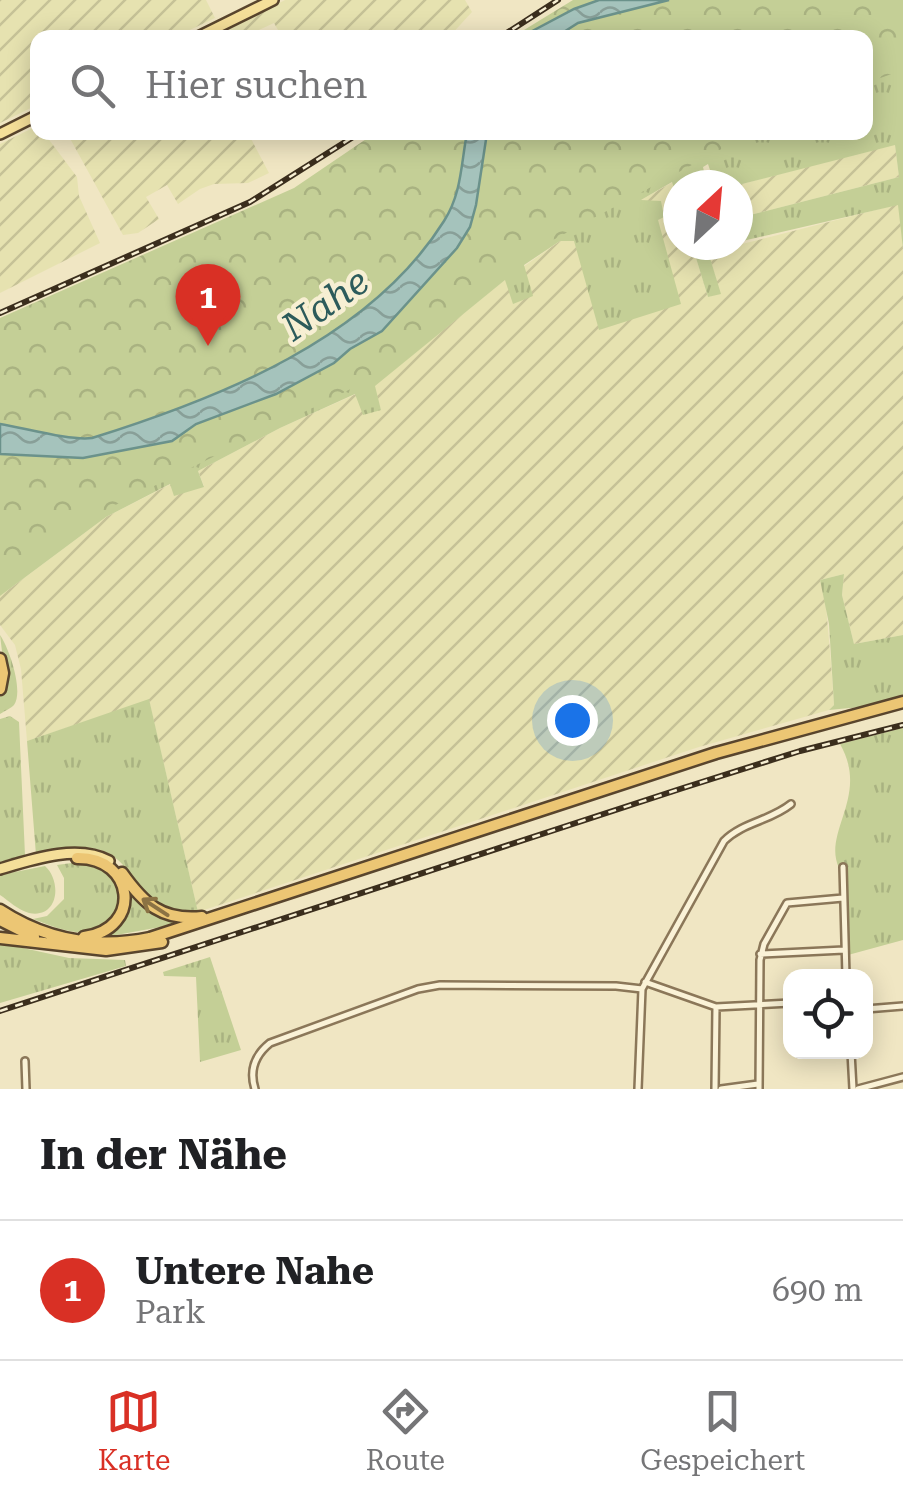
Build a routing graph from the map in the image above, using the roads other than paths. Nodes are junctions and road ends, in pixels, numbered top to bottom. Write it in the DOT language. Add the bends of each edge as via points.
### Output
graph roads {
  1 [pos="273,0"];
  2 [pos="212,30"];
  3 [pos="30,120"];
  4 [pos="0,134"];
  5 [pos="0,659"];
  6 [pos="0,689"];
  7 [pos="903,706"];
  8 [pos="791,804"];
  9 [pos="77,858"];
  10 [pos="110,861"];
  11 [pos="843,866"];
  12 [pos="843,898"];
  13 [pos="0,910"];
  14 [pos="218,916"];
  15 [pos="0,920"];
  16 [pos="0,938"];
  17 [pos="62,942"];
  18 [pos="844,950"];
  19 [pos="760,954"];
  20 [pos="845,969"];
  21 [pos="643,986"];
  22 [pos="783,1004"];
  23 [pos="759,1005"];
  24 [pos="903,1006"];
  25 [pos="716,1007"];
  26 [pos="873,1009"];
  27 [pos="852,1059"];
  28 [pos="26,1061"];
  29 [pos="903,1077"];
  30 [pos="759,1086"];
  31 [pos="26,1089"];
  32 [pos="255,1089"];
  33 [pos="638,1089"];
  34 [pos="718,1089"];
  35 [pos="856,1089"];
  1 -- 2 [label="main road"];
  3 -- 4 [label="main road"];
  5 -- 6 [label="highway"];
  7 -- 14 [label="highway" via="716,753"];
  7 -- 17 [label="highway" via="718,759 161,942 106,950"];
  8 -- 21 [label="street" via="724,841"];
  9 -- 10 [label="main road" via="0,869 77,853"];
  9 -- 17 [label="highway" via="112,869 125,902 106,931"];
  14 -- 10 [label="highway, one-way" via="159,912"];
  11 -- 12 [label="street"];
  12 -- 18 [label="street"];
  12 -- 19 [label="street" via="787,903"];
  13 -- 17 [label="highway"];
  14 -- 17 [label="highway" via="129,942"];
  15 -- 17 [label="highway"];
  16 -- 17 [label="highway"];
  18 -- 19 [label="street"];
  18 -- 20 [label="street"];
  19 -- 23 [label="street"];
  21 -- 25 [label="street"];
  21 -- 32 [label="street" via="418,989 270,1044 256,1060"];
  21 -- 33 [label="street"];
  22 -- 23 [label="street"];
  23 -- 25 [label="street"];
  23 -- 30 [label="street"];
  24 -- 26 [label="street"];
  25 -- 34 [label="street"];
  27 -- 35 [label="street"];
  28 -- 31 [label="street"];
  29 -- 35 [label="street"];
  30 -- 34 [label="street"];
}
